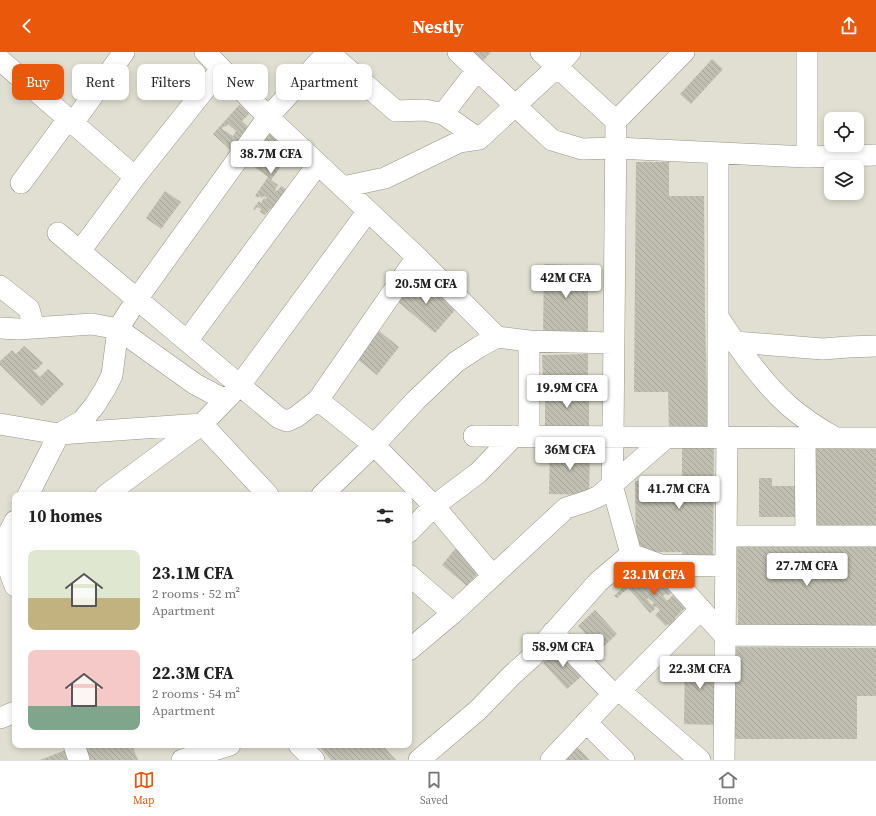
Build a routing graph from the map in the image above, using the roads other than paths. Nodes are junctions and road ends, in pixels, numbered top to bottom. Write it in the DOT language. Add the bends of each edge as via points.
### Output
graph roads {
  1 [pos="10,52"];
  2 [pos="124,52"];
  3 [pos="204,52"];
  4 [pos="328,52"];
  5 [pos="458,52"];
  6 [pos="541,52"];
  7 [pos="570,52"];
  8 [pos="684,52"];
  9 [pos="807,52"];
  10 [pos="0,60"];
  11 [pos="217,64"];
  12 [pos="557,67"];
  13 [pos="477,70"];
  14 [pos="213,80"];
  15 [pos="252,100"];
  16 [pos="516,106"];
  17 [pos="443,114"];
  18 [pos="268,117"];
  19 [pos="70,121"];
  20 [pos="616,121"];
  21 [pos="479,139"];
  22 [pos="616,148"];
  23 [pos="718,154"];
  24 [pos="876,155"];
  25 [pos="807,157"];
  26 [pos="318,164"];
  27 [pos="135,177"];
  28 [pos="21,183"];
  29 [pos="343,187"];
  30 [pos="368,211"];
  31 [pos="58,233"];
  32 [pos="80,251"];
  33 [pos="417,257"];
  34 [pos="0,286"];
  35 [pos="137,299"];
  36 [pos="718,317"];
  37 [pos="0,328"];
  38 [pos="34,328"];
  39 [pos="118,329"];
  40 [pos="497,337"];
  41 [pos="187,341"];
  42 [pos="529,341"];
  43 [pos="735,342"];
  44 [pos="614,343"];
  45 [pos="876,346"];
  46 [pos="240,384"];
  47 [pos="225,400"];
  48 [pos="318,400"];
  49 [pos="0,424"];
  50 [pos="202,424"];
  51 [pos="59,434"];
  52 [pos="474,436"];
  53 [pos="521,436"];
  54 [pos="613,437"];
  55 [pos="667,437"];
  56 [pos="723,437"];
  57 [pos="805,438"];
  58 [pos="835,438"];
  59 [pos="876,438"];
  60 [pos="374,445"];
  61 [pos="612,485"];
  62 [pos="30,492"];
  63 [pos="110,492"];
  64 [pos="265,492"];
  65 [pos="325,492"];
  66 [pos="434,506"];
  67 [pos="12,528"];
  68 [pos="412,529"];
  69 [pos="726,536"];
  70 [pos="806,536"];
  71 [pos="876,536"];
  72 [pos="5,546"];
  73 [pos="631,554"];
  74 [pos="662,565"];
  75 [pos="725,566"];
  76 [pos="12,574"];
  77 [pos="493,576"];
  78 [pos="412,578"];
  79 [pos="701,609"];
  80 [pos="452,613"];
  81 [pos="553,632"];
  82 [pos="724,635"];
  83 [pos="876,636"];
  84 [pos="412,647"];
  85 [pos="616,693"];
  86 [pos="12,713"];
  87 [pos="0,718"];
  88 [pos="586,722"];
  89 [pos="75,748"];
  90 [pos="221,748"];
  91 [pos="232,748"];
  92 [pos="302,748"];
  93 [pos="79,760"];
  94 [pos="182,760"];
  95 [pos="236,760"];
  96 [pos="314,760"];
  97 [pos="419,760"];
  98 [pos="551,760"];
  99 [pos="624,760"];
  100 [pos="700,760"];
  101 [pos="724,760"];
  1 -- 10 [label="street"];
  2 -- 19 [label="street"];
  3 -- 11 [label="street"];
  4 -- 17 [label="street" via="396,111 425,110"];
  4 -- 18 [label="street"];
  5 -- 13 [label="street"];
  6 -- 12 [label="street"];
  7 -- 12 [label="street"];
  8 -- 20 [label="street"];
  9 -- 25 [label="street"];
  10 -- 19 [label="street"];
  12 -- 16 [label="street"];
  12 -- 20 [label="street"];
  13 -- 16 [label="street"];
  13 -- 17 [label="street"];
  14 -- 27 [label="street"];
  15 -- 18 [label="street"];
  16 -- 21 [label="street"];
  16 -- 22 [label="street" via="552,140 582,149"];
  17 -- 21 [label="street"];
  18 -- 26 [label="street"];
  18 -- 35 [label="street"];
  19 -- 27 [label="street"];
  19 -- 28 [label="street"];
  20 -- 22 [label="street"];
  21 -- 29 [label="street" via="459,142 384,178"];
  22 -- 23 [label="street"];
  22 -- 44 [label="street"];
  23 -- 25 [label="street"];
  23 -- 36 [label="street"];
  24 -- 25 [label="street"];
  26 -- 29 [label="street"];
  26 -- 41 [label="street"];
  27 -- 32 [label="street"];
  29 -- 30 [label="street"];
  30 -- 33 [label="street"];
  30 -- 46 [label="street"];
  31 -- 32 [label="street"];
  32 -- 35 [label="street"];
  33 -- 40 [label="street"];
  33 -- 48 [label="street"];
  34 -- 38 [label="street" via="29,309"];
  35 -- 39 [label="street"];
  35 -- 41 [label="street"];
  36 -- 43 [label="street"];
  36 -- 56 [label="street"];
  37 -- 38 [label="street"];
  38 -- 39 [label="street" via="92,324"];
  39 -- 47 [label="street" via="195,384"];
  39 -- 51 [label="street" via="112,375 106,389 82,421"];
  40 -- 42 [label="street"];
  40 -- 60 [label="street" via="456,362"];
  41 -- 46 [label="street"];
  42 -- 44 [label="street"];
  42 -- 53 [label="street"];
  43 -- 45 [label="street" via="823,349"];
  43 -- 58 [label="street" via="771,388 789,406"];
  44 -- 54 [label="street"];
  46 -- 47 [label="street"];
  46 -- 48 [label="street" via="279,418 287,421"];
  47 -- 50 [label="street"];
  48 -- 60 [label="street"];
  49 -- 51 [label="street"];
  50 -- 51 [label="street"];
  50 -- 63 [label="street"];
  50 -- 64 [label="street"];
  51 -- 62 [label="street"];
  52 -- 53 [label="street"];
  53 -- 54 [label="street"];
  53 -- 66 [label="street"];
  54 -- 55 [label="street"];
  54 -- 61 [label="street"];
  55 -- 56 [label="street"];
  55 -- 61 [label="street"];
  56 -- 57 [label="street"];
  56 -- 69 [label="street"];
  57 -- 58 [label="street"];
  57 -- 70 [label="street"];
  58 -- 59 [label="street"];
  60 -- 65 [label="street"];
  60 -- 66 [label="street"];
  61 -- 73 [label="street"];
  61 -- 77 [label="street" via="588,502 566,508"];
  66 -- 68 [label="street"];
  66 -- 77 [label="street"];
  67 -- 72 [label="street"];
  69 -- 70 [label="street"];
  69 -- 75 [label="street"];
  70 -- 71 [label="street"];
  72 -- 76 [label="street"];
  73 -- 74 [label="street"];
  73 -- 81 [label="street" via="598,582"];
  74 -- 75 [label="street"];
  74 -- 79 [label="street"];
  75 -- 82 [label="street"];
  77 -- 80 [label="street"];
  78 -- 80 [label="street"];
  79 -- 82 [label="street"];
  79 -- 85 [label="street"];
  80 -- 84 [label="street"];
  81 -- 85 [label="street"];
  81 -- 97 [label="street" via="532,657 478,710"];
  82 -- 83 [label="street"];
  82 -- 101 [label="street"];
  85 -- 88 [label="street"];
  85 -- 100 [label="street" via="626,696"];
  86 -- 87 [label="street"];
  88 -- 98 [label="street"];
  88 -- 99 [label="street"];
  89 -- 93 [label="street"];
  90 -- 94 [label="street"];
  91 -- 95 [label="street"];
  92 -- 96 [label="street"];
}
